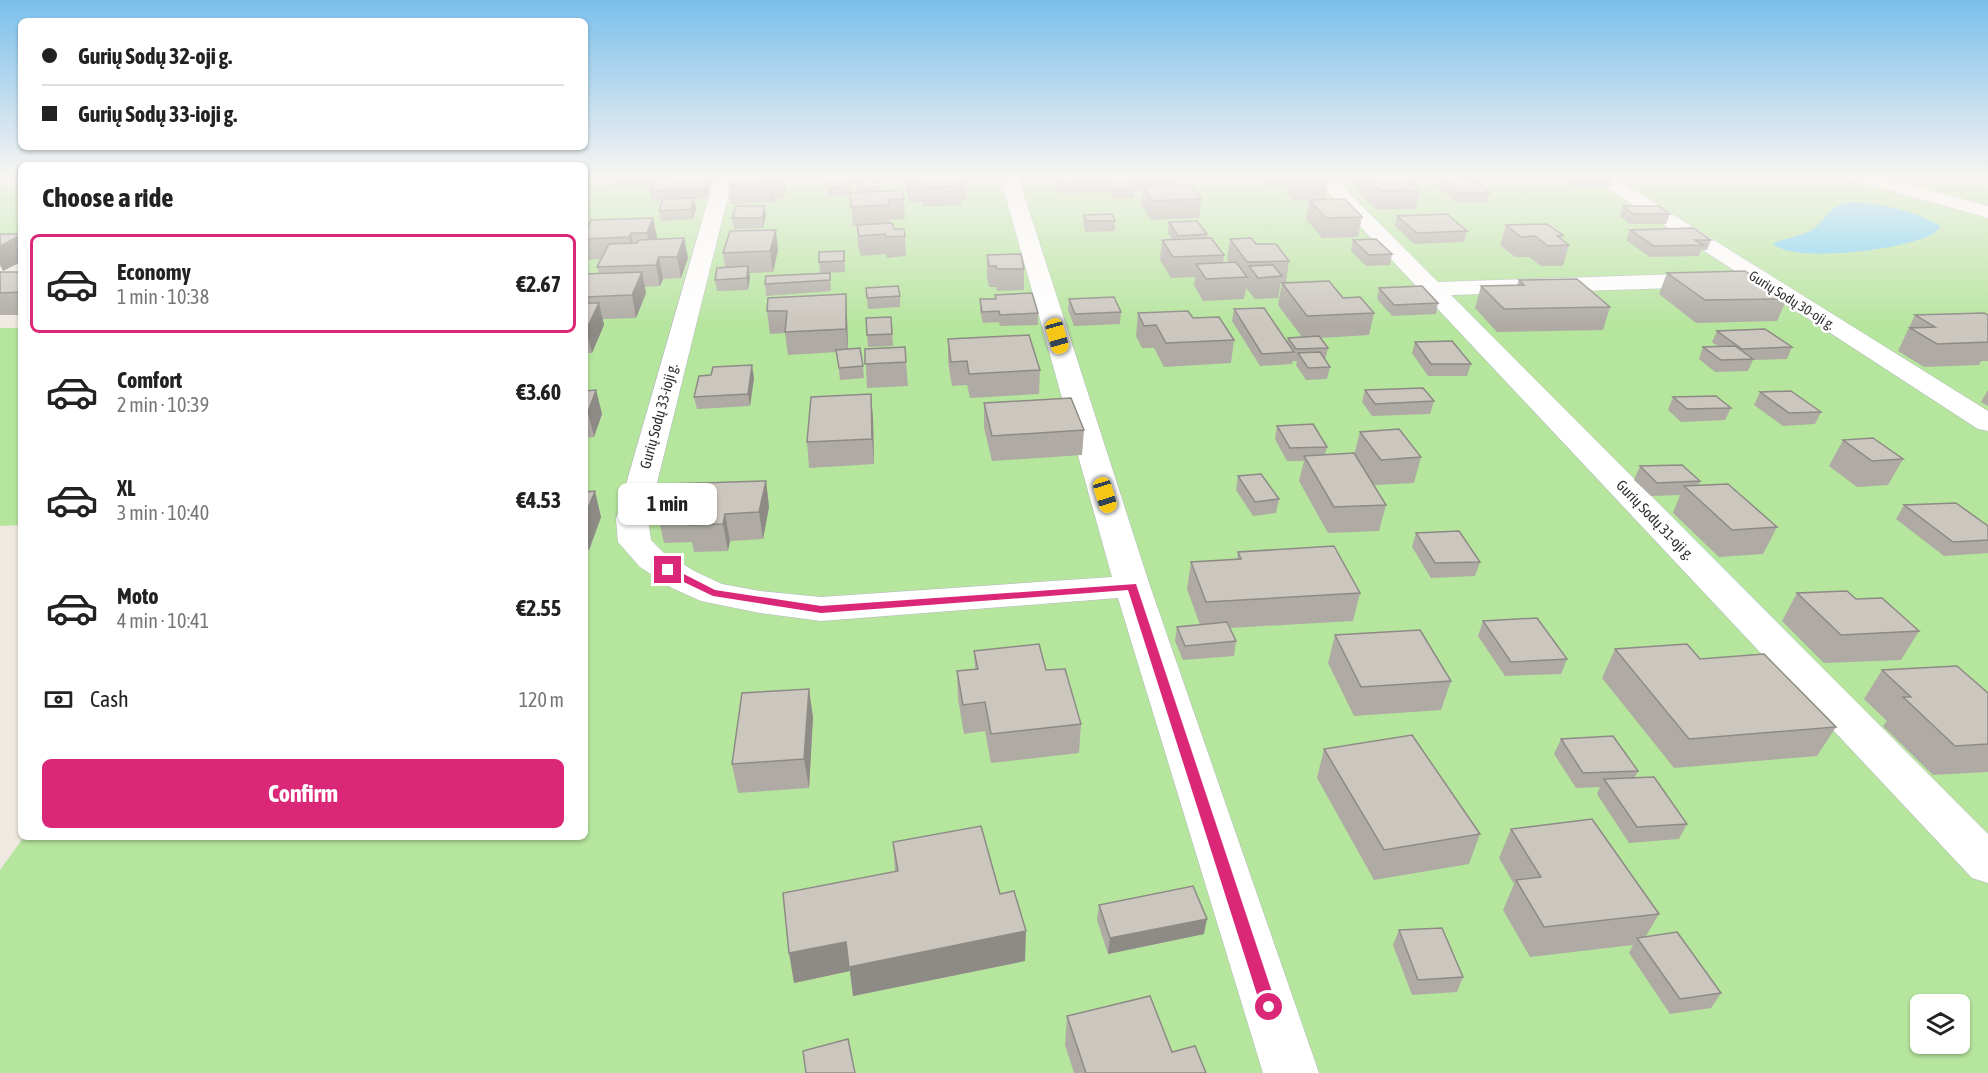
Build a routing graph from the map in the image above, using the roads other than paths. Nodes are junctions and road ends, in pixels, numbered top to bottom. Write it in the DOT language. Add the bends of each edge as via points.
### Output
graph roads {
  1 [pos="711,226"];
  2 [pos="1025,226"];
  3 [pos="1370,226"];
  4 [pos="1677,226"];
  5 [pos="1758,278"];
  6 [pos="1431,289"];
  7 [pos="1988,423"];
  8 [pos="1132,586"];
  9 [pos="1988,864"];
  10 [pos="1291,1073"];
  1 -- 8 [label="street, Gurių Sodų 33-ioji g." via="632,519 635,542 652,560 713,593 821,609"];
  2 -- 8 [label="street"];
  3 -- 6 [label="street, Gurių Sodų 31-oji g."];
  4 -- 5 [label="street, Gurių Sodų 30-oji g."];
  5 -- 6 [label="street"];
  5 -- 7 [label="street, Gurių Sodų 30-oji g."];
  6 -- 9 [label="street, Gurių Sodų 31-oji g."];
  8 -- 10 [label="street"];
}
